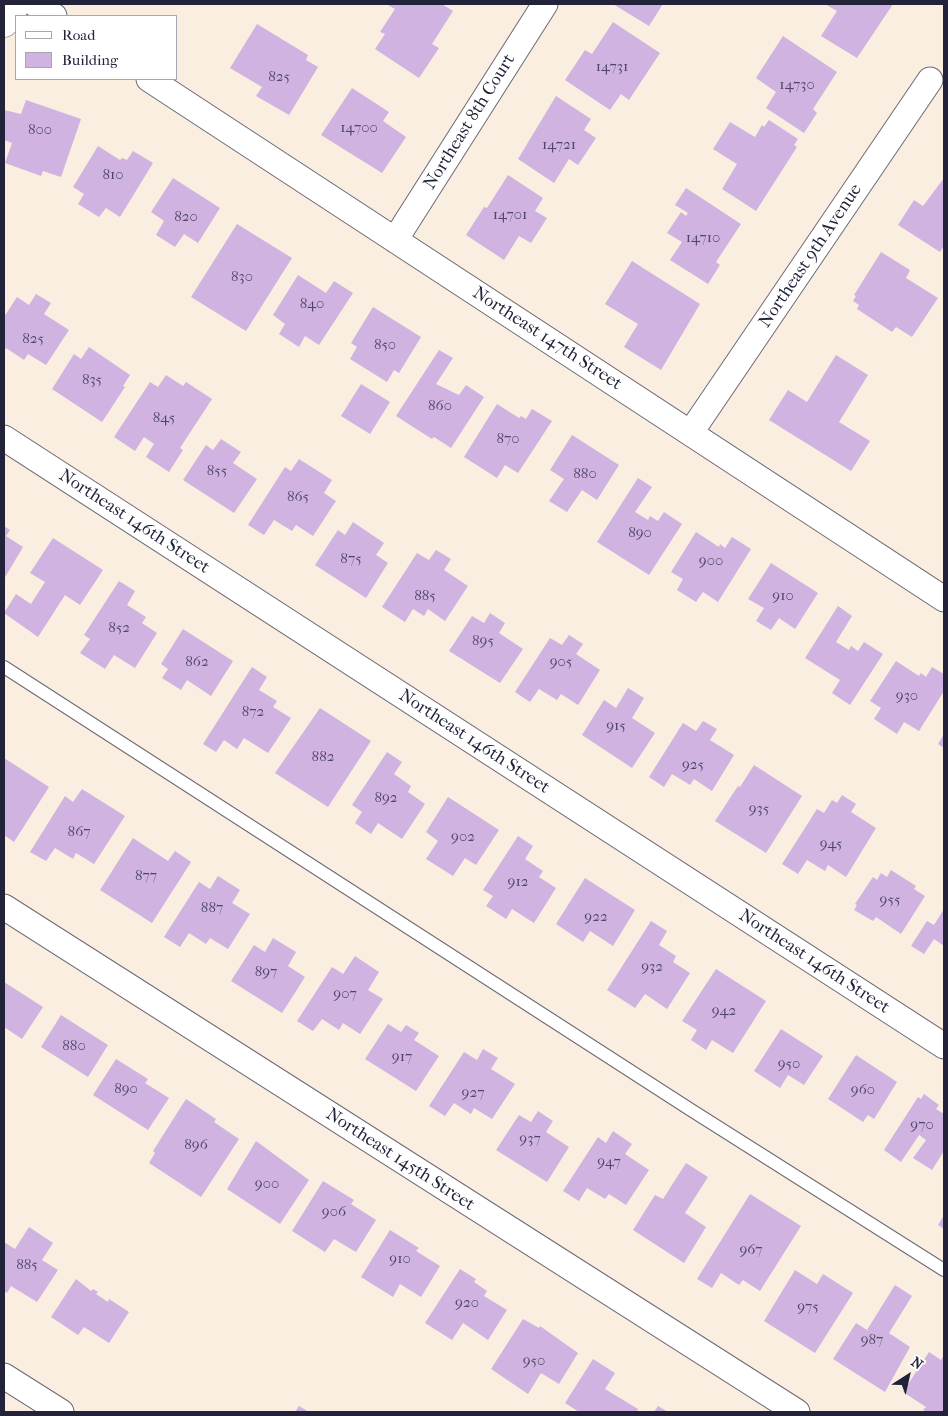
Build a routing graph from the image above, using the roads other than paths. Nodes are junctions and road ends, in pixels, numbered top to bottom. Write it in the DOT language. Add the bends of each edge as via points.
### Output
graph roads {
  1 [pos="16,4"];
  2 [pos="35,4"];
  3 [pos="545,4"];
  4 [pos="52,15"];
  5 [pos="4,23"];
  6 [pos="151,80"];
  7 [pos="930,80"];
  8 [pos="395,240"];
  9 [pos="691,432"];
  10 [pos="4,438"];
  11 [pos="944,599"];
  12 [pos="4,667"];
  13 [pos="4,907"];
  14 [pos="944,1046"];
  15 [pos="944,1270"];
  16 [pos="4,1376"];
  17 [pos="61,1412"];
  18 [pos="797,1412"];
  1 -- 5 [label="street"];
  2 -- 4 [label="street"];
  3 -- 8 [label="street, Northeast 8th Court"];
  6 -- 8 [label="street, Northeast 147th Street"];
  7 -- 9 [label="street, Northeast 9th Avenue"];
  8 -- 9 [label="street, Northeast 147th Street"];
  9 -- 11 [label="street, Northeast 147th Street"];
  10 -- 14 [label="street, Northeast 146th Street"];
  12 -- 15 [label="lane"];
  13 -- 18 [label="street, Northeast 145th Street"];
  16 -- 17 [label="street"];
}
